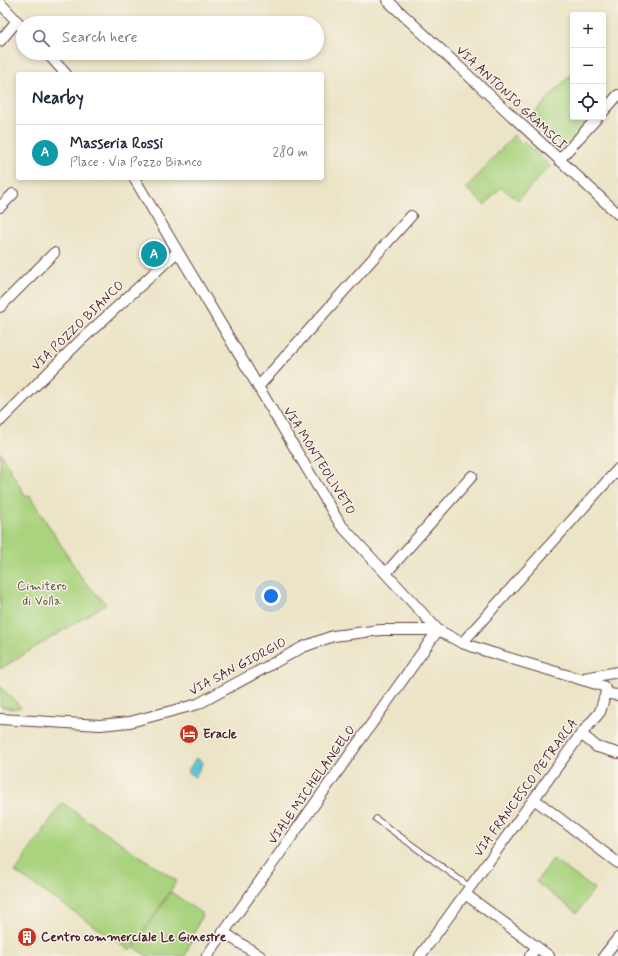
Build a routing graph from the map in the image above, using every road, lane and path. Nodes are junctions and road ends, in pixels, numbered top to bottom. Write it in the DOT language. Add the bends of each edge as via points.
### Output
graph roads {
  1 [pos="392,2"];
  2 [pos="0,3"];
  3 [pos="16,21"];
  4 [pos="16,28"];
  5 [pos="0,41"];
  6 [pos="53,60"];
  7 [pos="64,72"];
  8 [pos="618,95"];
  9 [pos="606,109"];
  10 [pos="595,120"];
  11 [pos="559,160"];
  12 [pos="135,180"];
  13 [pos="13,194"];
  14 [pos="0,206"];
  15 [pos="618,214"];
  16 [pos="411,216"];
  17 [pos="177,252"];
  18 [pos="54,253"];
  19 [pos="0,307"];
  20 [pos="258,387"];
  21 [pos="0,421"];
  22 [pos="618,469"];
  23 [pos="472,476"];
  24 [pos="386,573"];
  25 [pos="438,630"];
  26 [pos="462,643"];
  27 [pos="615,672"];
  28 [pos="583,678"];
  29 [pos="610,692"];
  30 [pos="0,719"];
  31 [pos="581,734"];
  32 [pos="618,753"];
  33 [pos="534,799"];
  34 [pos="376,819"];
  35 [pos="618,863"];
  36 [pos="467,891"];
  37 [pos="223,932"];
  38 [pos="618,938"];
  39 [pos="537,947"];
  40 [pos="206,956"];
  41 [pos="260,956"];
  42 [pos="420,956"];
  43 [pos="530,956"];
  44 [pos="549,956"];
  45 [pos="604,956"];
  1 -- 11 [label="street, VIA ANTONIO GRAMSCI"];
  2 -- 3 [label="street"];
  4 -- 5 [label="street"];
  6 -- 7 [label="street"];
  8 -- 9 [label="street"];
  10 -- 11 [label="street"];
  11 -- 15 [label="street, VIA ANTONIO GRAMSCI"];
  12 -- 17 [label="street, VIA MONTEOLIVETO"];
  13 -- 14 [label="street"];
  16 -- 20 [label="street"];
  17 -- 20 [label="street, VIA MONTEOLIVETO"];
  17 -- 21 [label="street, VIA POZZO BIANCO"];
  18 -- 19 [label="street"];
  20 -- 24 [label="street, VIA MONTEOLIVETO" via="340,524"];
  22 -- 26 [label="street"];
  23 -- 24 [label="street"];
  24 -- 25 [label="street, VIA MONTEOLIVETO"];
  25 -- 26 [label="street, VIA MONTEOLIVETO"];
  25 -- 30 [label="street, VIA SAN GIORGIO" via="381,630 333,636 303,647 198,704 130,722 100,725"];
  25 -- 37 [label="street, VIALE MICHELANGELO"];
  26 -- 28 [label="street, VIA MONTEOLIVETO"];
  27 -- 28 [label="street, VIA MONTEOLIVETO"];
  27 -- 29 [label="street" via="605,678"];
  28 -- 29 [label="street, VIA MONTEOLIVETO"];
  29 -- 31 [label="street, VIA FRANCESCO PETRARCA" via="600,712"];
  31 -- 32 [label="street" via="597,747"];
  31 -- 33 [label="street, VIA FRANCESCO PETRARCA"];
  33 -- 35 [label="street"];
  33 -- 36 [label="street, VIA FRANCESCO PETRARCA"];
  34 -- 36 [label="lane"];
  36 -- 39 [label="street"];
  36 -- 42 [label="street, VIA FRANCESCO PETRARCA"];
  37 -- 40 [label="street, VIALE MICHELANGELO"];
  37 -- 41 [label="street"];
  38 -- 45 [label="street"];
  39 -- 43 [label="street"];
  39 -- 44 [label="street"];
}
